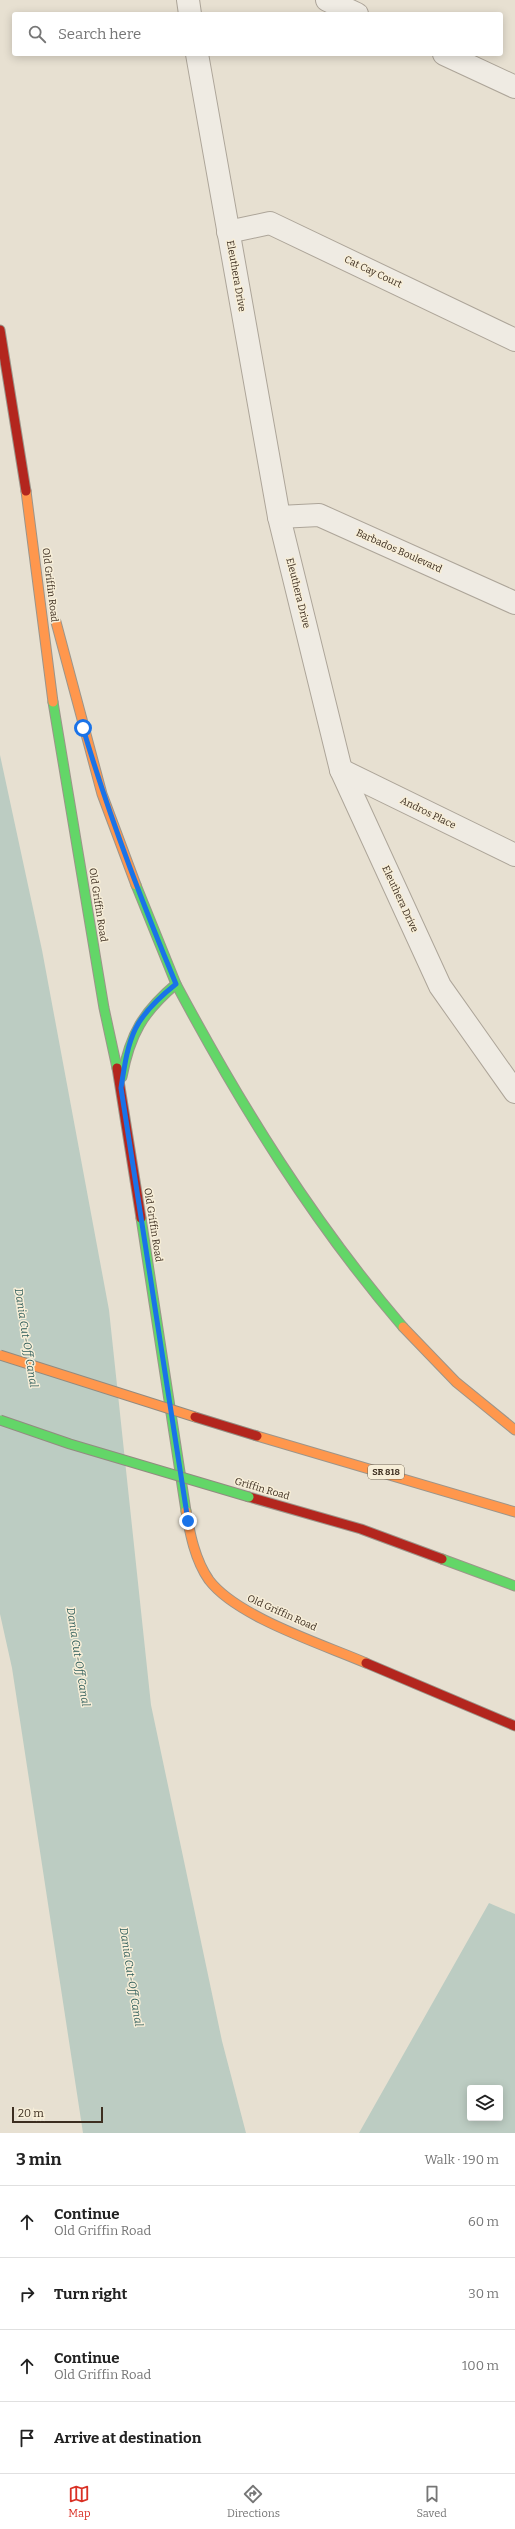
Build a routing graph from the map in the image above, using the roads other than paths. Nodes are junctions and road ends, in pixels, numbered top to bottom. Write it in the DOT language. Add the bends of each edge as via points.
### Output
graph roads {
  1 [pos="188,0"];
  2 [pos="327,0"];
  3 [pos="190,12"];
  4 [pos="353,12"];
  5 [pos="197,56"];
  6 [pos="448,56"];
  7 [pos="515,87"];
  8 [pos="228,232"];
  9 [pos="0,330"];
  10 [pos="515,340"];
  11 [pos="279,517"];
  12 [pos="32,532"];
  13 [pos="50,600"];
  14 [pos="515,603"];
  15 [pos="54,615"];
  16 [pos="342,770"];
  17 [pos="515,855"];
  18 [pos="176,984"];
  19 [pos="121,1088"];
  20 [pos="515,1092"];
  21 [pos="0,1355"];
  22 [pos="0,1420"];
  23 [pos="515,1430"];
  24 [pos="515,1512"];
  25 [pos="515,1586"];
  26 [pos="515,1726"];
  1 -- 3 [label="street"];
  2 -- 4 [label="street"];
  5 -- 8 [label="street, Eleuthera Drive"];
  6 -- 7 [label="street"];
  8 -- 10 [label="street, Cat Cay Court" via="270,224"];
  8 -- 11 [label="street, Eleuthera Drive"];
  9 -- 12 [label="street, Old Griffin Road"];
  11 -- 14 [label="street, Barbados Boulevard" via="319,515"];
  11 -- 16 [label="street, Eleuthera Drive"];
  12 -- 13 [label="street, Old Griffin Road"];
  12 -- 19 [label="street, Old Griffin Road" via="55,714 104,1008"];
  15 -- 18 [label="street, Old Griffin Road" via="102,794"];
  16 -- 17 [label="street, Andros Place"];
  16 -- 20 [label="street, Eleuthera Drive" via="440,986"];
  18 -- 19 [label="street" via="154,1002 137,1023 126,1054"];
  18 -- 23 [label="street, Old Griffin Road" via="262,1138 318,1221 420,1348 450,1377"];
  19 -- 26 [label="street, Old Griffin Road" via="188,1521 196,1555 210,1584 222,1595 256,1616"];
  21 -- 24 [label="street, SR 818, bridge" via="86,1384"];
  22 -- 25 [label="street, Griffin Road, bridge" via="70,1444 361,1529"];
}
